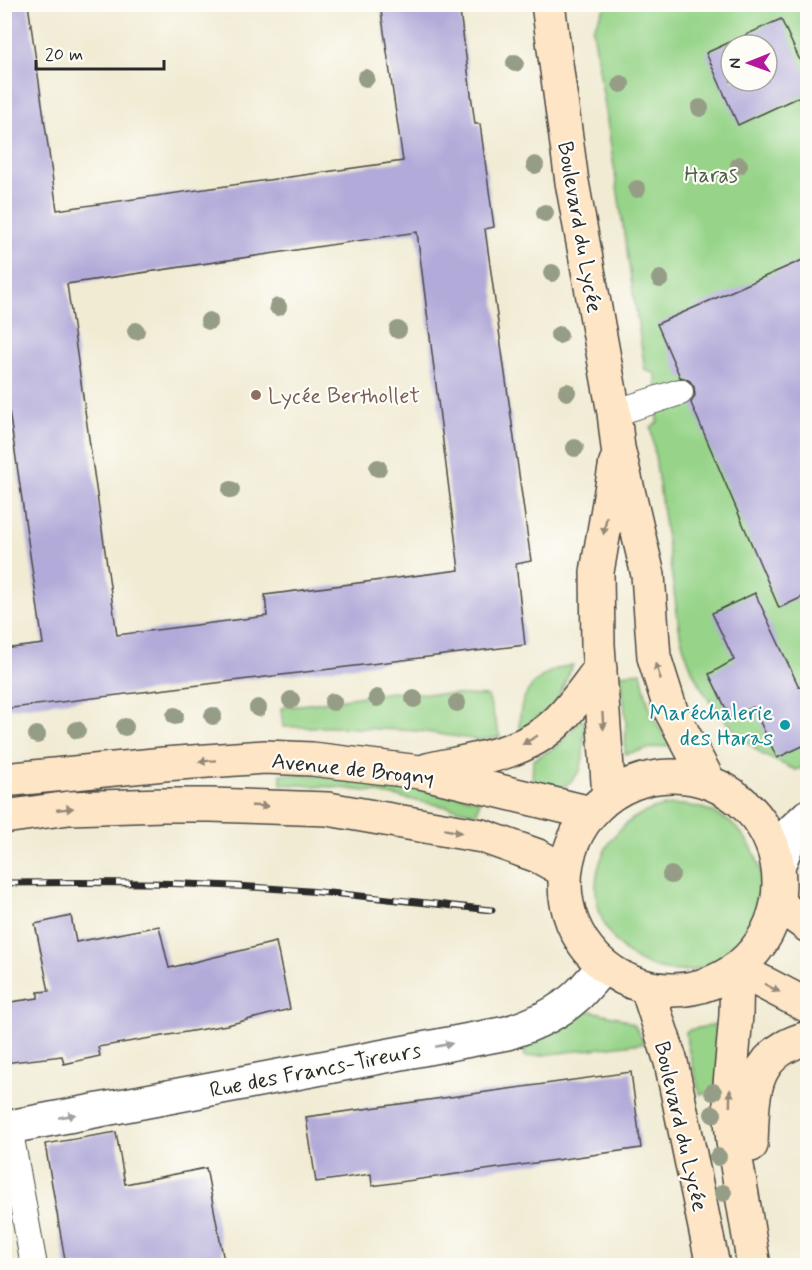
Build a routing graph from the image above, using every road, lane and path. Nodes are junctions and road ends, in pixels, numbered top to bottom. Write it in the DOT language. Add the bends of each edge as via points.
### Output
graph roads {
  1 [pos="548,4"];
  2 [pos="680,392"];
  3 [pos="614,413"];
  4 [pos="618,448"];
  5 [pos="600,669"];
  6 [pos="420,772"];
  7 [pos="4,780"];
  8 [pos="709,782"];
  9 [pos="600,805"];
  10 [pos="807,816"];
  11 [pos="4,817"];
  12 [pos="778,866"];
  13 [pos="565,871"];
  14 [pos="778,904"];
  15 [pos="807,926"];
  16 [pos="604,966"];
  17 [pos="737,969"];
  18 [pos="647,988"];
  19 [pos="807,1006"];
  20 [pos="807,1038"];
  21 [pos="7,1127"];
  22 [pos="747,1219"];
  23 [pos="34,1266"];
  24 [pos="713,1266"];
  25 [pos="754,1266"];
  1 -- 3 [label="main road, Boulevard du Lycée" via="572,182"];
  2 -- 3 [label="lane"];
  3 -- 4 [label="main road, Boulevard du Lycée"];
  4 -- 5 [label="main road, Boulevard du Lycée, one-way" via="597,572"];
  8 -- 4 [label="main road, Boulevard du Lycée, one-way" via="671,711 654,657 648,575"];
  5 -- 6 [label="main road, one-way" via="555,724 534,739 505,752"];
  5 -- 9 [label="main road, Boulevard du Lycée, one-way"];
  6 -- 7 [label="main road, Avenue de Brogny, one-way" via="265,757"];
  6 -- 9 [label="main road, Avenue de Brogny"];
  8 -- 9 [label="main road" via="674,775 640,780"];
  8 -- 12 [label="main road" via="742,800 766,830"];
  9 -- 13 [label="main road" via="574,840"];
  10 -- 12 [label="street" via="793,830"];
  11 -- 13 [label="main road, Avenue de Brogny, one-way" via="69,808 163,805 328,810 482,836 538,856"];
  12 -- 14 [label="main road"];
  13 -- 16 [label="main road" via="572,924"];
  14 -- 15 [label="main road"];
  14 -- 17 [label="main road" via="764,940"];
  16 -- 18 [label="main road" via="624,980"];
  21 -- 16 [label="street, Rue des Francs-Tireurs, one-way" via="507,1033 541,1020 570,1002"];
  17 -- 18 [label="main road" via="700,987 679,991"];
  17 -- 19 [label="main road, one-way"];
  22 -- 17 [label="main road, Boulevard du Lycée, one-way" via="730,1110"];
  18 -- 24 [label="main road, Boulevard du Lycée" via="671,1062"];
  20 -- 22 [label="main road" via="772,1055 755,1086"];
  21 -- 23 [label="lane"];
  22 -- 25 [label="main road, Boulevard du Lycée"];
}
